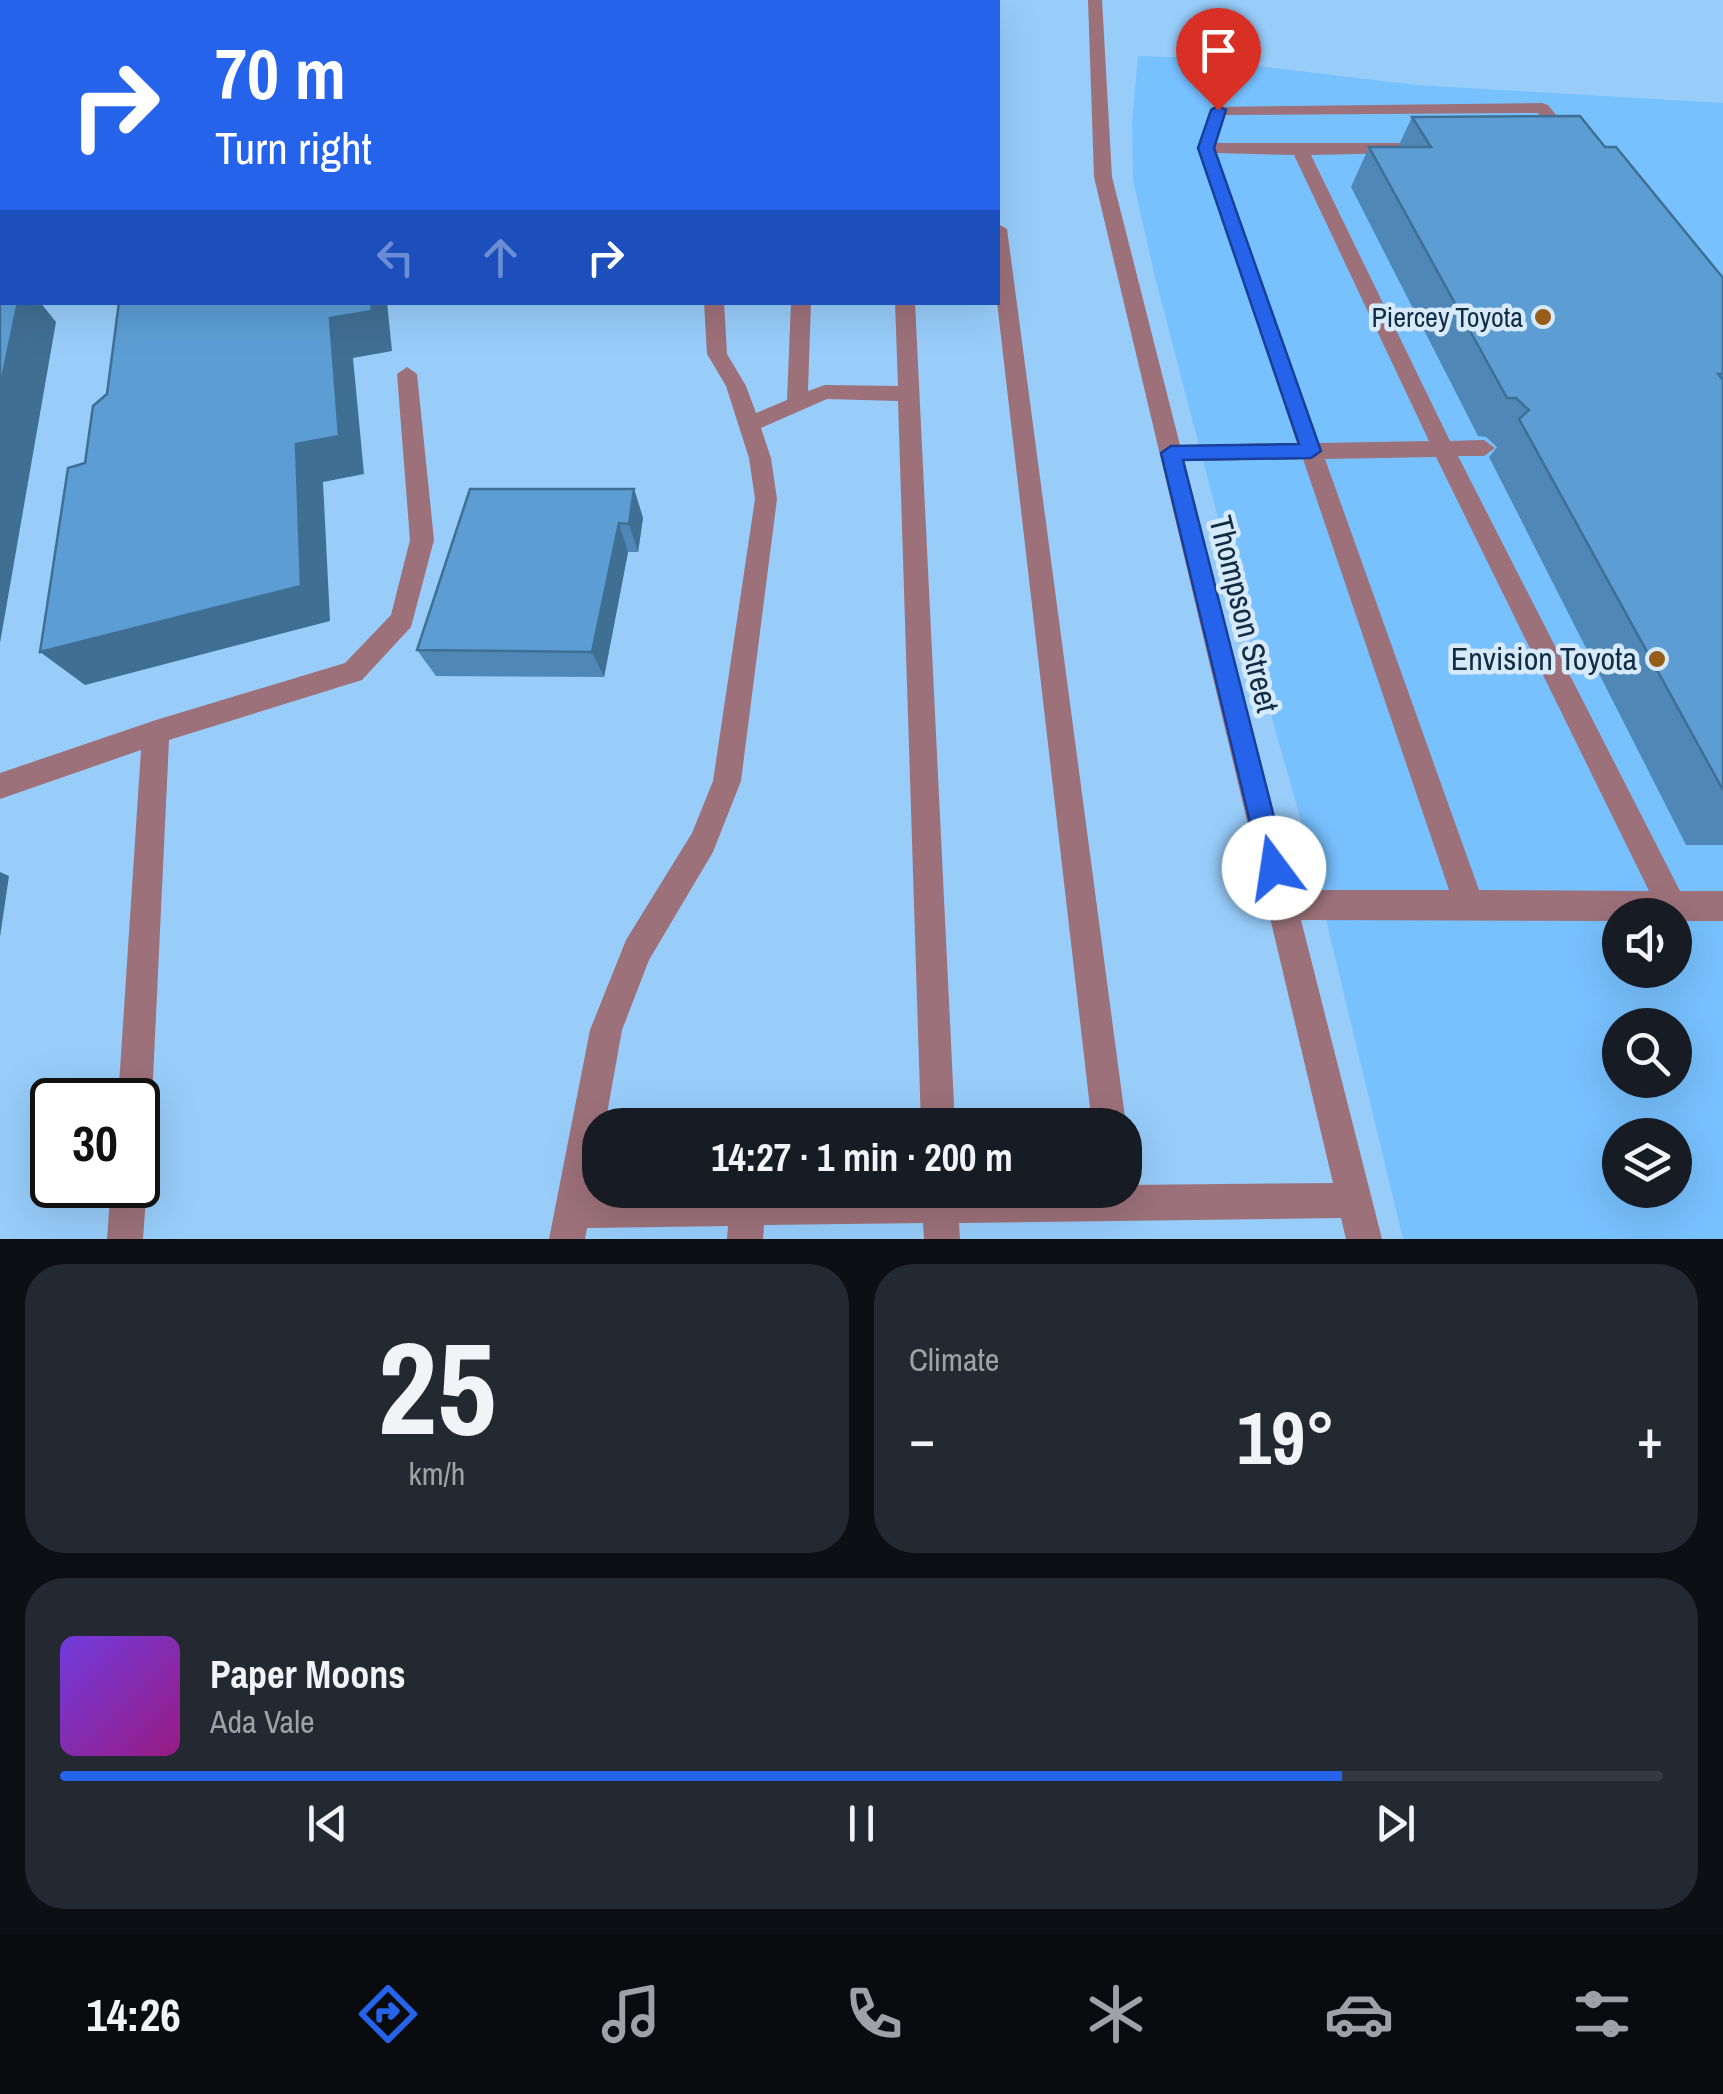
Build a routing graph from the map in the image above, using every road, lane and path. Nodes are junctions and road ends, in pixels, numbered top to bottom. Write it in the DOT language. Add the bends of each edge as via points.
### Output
graph roads {
  1 [pos="1095,0"];
  2 [pos="1416,147"];
  3 [pos="1206,148"];
  4 [pos="1568,148"];
  5 [pos="1300,150"];
  6 [pos="1000,244"];
  7 [pos="714,305"];
  8 [pos="801,305"];
  9 [pos="905,305"];
  10 [pos="407,374"];
  11 [pos="909,394"];
  12 [pos="798,402"];
  13 [pos="749,424"];
  14 [pos="1443,448"];
  15 [pos="1484,448"];
  16 [pos="1311,451"];
  17 [pos="1171,453"];
  18 [pos="156,732"];
  19 [pos="0,786"];
  20 [pos="1668,898"];
  21 [pos="1468,904"];
  22 [pos="1602,905"];
  23 [pos="1283,906"];
  24 [pos="1692,906"];
  25 [pos="1723,906"];
  26 [pos="136,1078"];
  27 [pos="937,1108"];
  28 [pos="1107,1108"];
  29 [pos="1142,1196"];
  30 [pos="1355,1200"];
  31 [pos="127,1208"];
  32 [pos="985,1208"];
  33 [pos="941,1212"];
  34 [pos="746,1223"];
  35 [pos="569,1224"];
  36 [pos="125,1239"];
  37 [pos="1364,1239"];
  1 -- 17 [label="street, Thompson Street" via="1104,177"];
  2 -- 5 [label="street"];
  3 -- 4 [label="street" via="1218,110 1542,108"];
  3 -- 5 [label="street"];
  3 -- 16 [label="street"];
  5 -- 14 [label="street"];
  6 -- 28 [label="street"];
  7 -- 13 [label="street" via="717,354"];
  8 -- 12 [label="street"];
  9 -- 11 [label="street"];
  10 -- 18 [label="street" via="422,540 402,620 353,672"];
  11 -- 12 [label="street" via="825,392"];
  11 -- 27 [label="street"];
  12 -- 13 [label="street"];
  13 -- 35 [label="street" via="766,499 728,781 703,842 637,950 606,1030"];
  14 -- 15 [label="street"];
  14 -- 16 [label="street"];
  14 -- 20 [label="street"];
  16 -- 17 [label="street"];
  16 -- 21 [label="street"];
  17 -- 23 [label="street, Thompson Street"];
  18 -- 19 [label="street"];
  18 -- 26 [label="street"];
  21 -- 22 [label="street"];
  21 -- 23 [label="street"];
  23 -- 30 [label="street, Thompson Street"];
  24 -- 25 [label="street"];
  29 -- 30 [label="street"];
  30 -- 37 [label="street, Thompson Street"];
  31 -- 36 [label="street"];
  32 -- 33 [label="street"];
  33 -- 34 [label="street"];
  34 -- 35 [label="street"];
}
